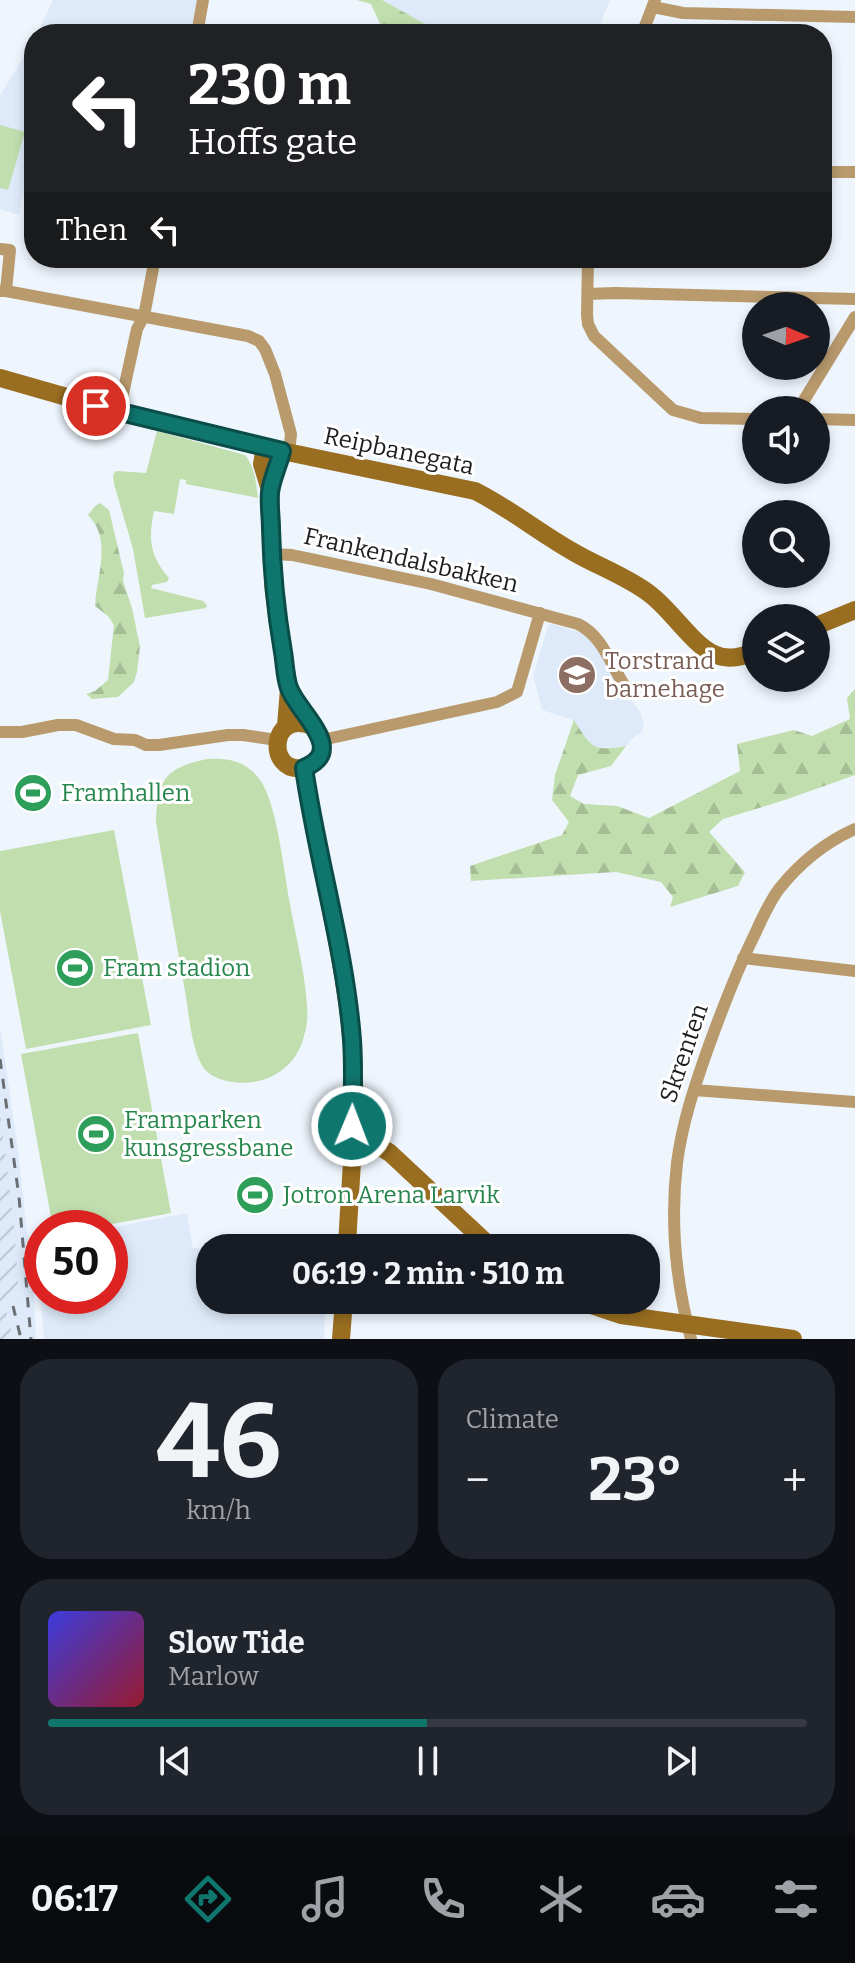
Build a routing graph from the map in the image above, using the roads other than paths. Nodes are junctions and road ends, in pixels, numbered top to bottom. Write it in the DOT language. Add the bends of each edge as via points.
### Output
graph roads {
  1 [pos="203,0"];
  2 [pos="654,4"];
  3 [pos="855,17"];
  4 [pos="199,24"];
  5 [pos="646,24"];
  6 [pos="832,172"];
  7 [pos="855,172"];
  8 [pos="5,250"];
  9 [pos="153,268"];
  10 [pos="588,268"];
  11 [pos="3,291"];
  12 [pos="588,294"];
  13 [pos="855,299"];
  14 [pos="144,316"];
  15 [pos="855,317"];
  16 [pos="0,378"];
  17 [pos="807,396"];
  18 [pos="119,412"];
  19 [pos="742,419"];
  20 [pos="830,419"];
  21 [pos="855,420"];
  22 [pos="279,451"];
  23 [pos="272,554"];
  24 [pos="855,610"];
  25 [pos="540,613"];
  26 [pos="830,620"];
  27 [pos="742,656"];
  28 [pos="626,688"];
  29 [pos="289,689"];
  30 [pos="0,732"];
  31 [pos="282,733"];
  32 [pos="317,733"];
  33 [pos="304,768"];
  34 [pos="855,829"];
  35 [pos="743,958"];
  36 [pos="855,971"];
  37 [pos="694,1090"];
  38 [pos="855,1102"];
  39 [pos="352,1143"];
  40 [pos="348,1234"];
  41 [pos="477,1234"];
  42 [pos="343,1314"];
  43 [pos="618,1314"];
  44 [pos="689,1332"];
  45 [pos="341,1339"];
  46 [pos="793,1339"];
  1 -- 4 [label="street"];
  2 -- 3 [label="street" via="683,13"];
  2 -- 5 [label="street"];
  6 -- 7 [label="street"];
  8 -- 11 [label="street"];
  9 -- 14 [label="street"];
  10 -- 12 [label="street"];
  11 -- 14 [label="street"];
  12 -- 13 [label="street"];
  12 -- 19 [label="street" via="588,324 594,336 673,410 701,418"];
  14 -- 18 [label="street"];
  14 -- 22 [label="street" via="259,341 291,434"];
  15 -- 17 [label="street"];
  16 -- 18 [label="main road, Reipbanegata"];
  18 -- 22 [label="main road, Reipbanegata"];
  20 -- 21 [label="street"];
  22 -- 23 [label="main road" via="262,464 270,490"];
  22 -- 27 [label="main road, Reipbanegata" via="475,491 650,594 705,649 717,656"];
  23 -- 25 [label="street, Frankendalsbakken" via="431,584"];
  23 -- 29 [label="main road"];
  24 -- 26 [label="main road"];
  25 -- 28 [label="street, Frankendalsbakken" via="589,629"];
  25 -- 32 [label="street, Frankendalsbakken" via="517,692 497,702"];
  29 -- 31 [label="main road"];
  29 -- 32 [label="main road"];
  30 -- 31 [label="street" via="76,725 146,745"];
  31 -- 32 [label="main road" via="303,722"];
  31 -- 33 [label="main road" via="280,758"];
  32 -- 33 [label="main road" via="319,758"];
  33 -- 39 [label="main road" via="348,1003 354,1072"];
  34 -- 35 [label="street, Skrenten" via="791,875"];
  35 -- 36 [label="street"];
  35 -- 37 [label="street, Skrenten"];
  37 -- 38 [label="street"];
  37 -- 44 [label="street, Skrenten" via="675,1194 677,1271"];
  39 -- 40 [label="main road"];
  39 -- 41 [label="main road" via="390,1153"];
  42 -- 45 [label="main road"];
  43 -- 44 [label="main road"];
  44 -- 46 [label="main road"];
}
